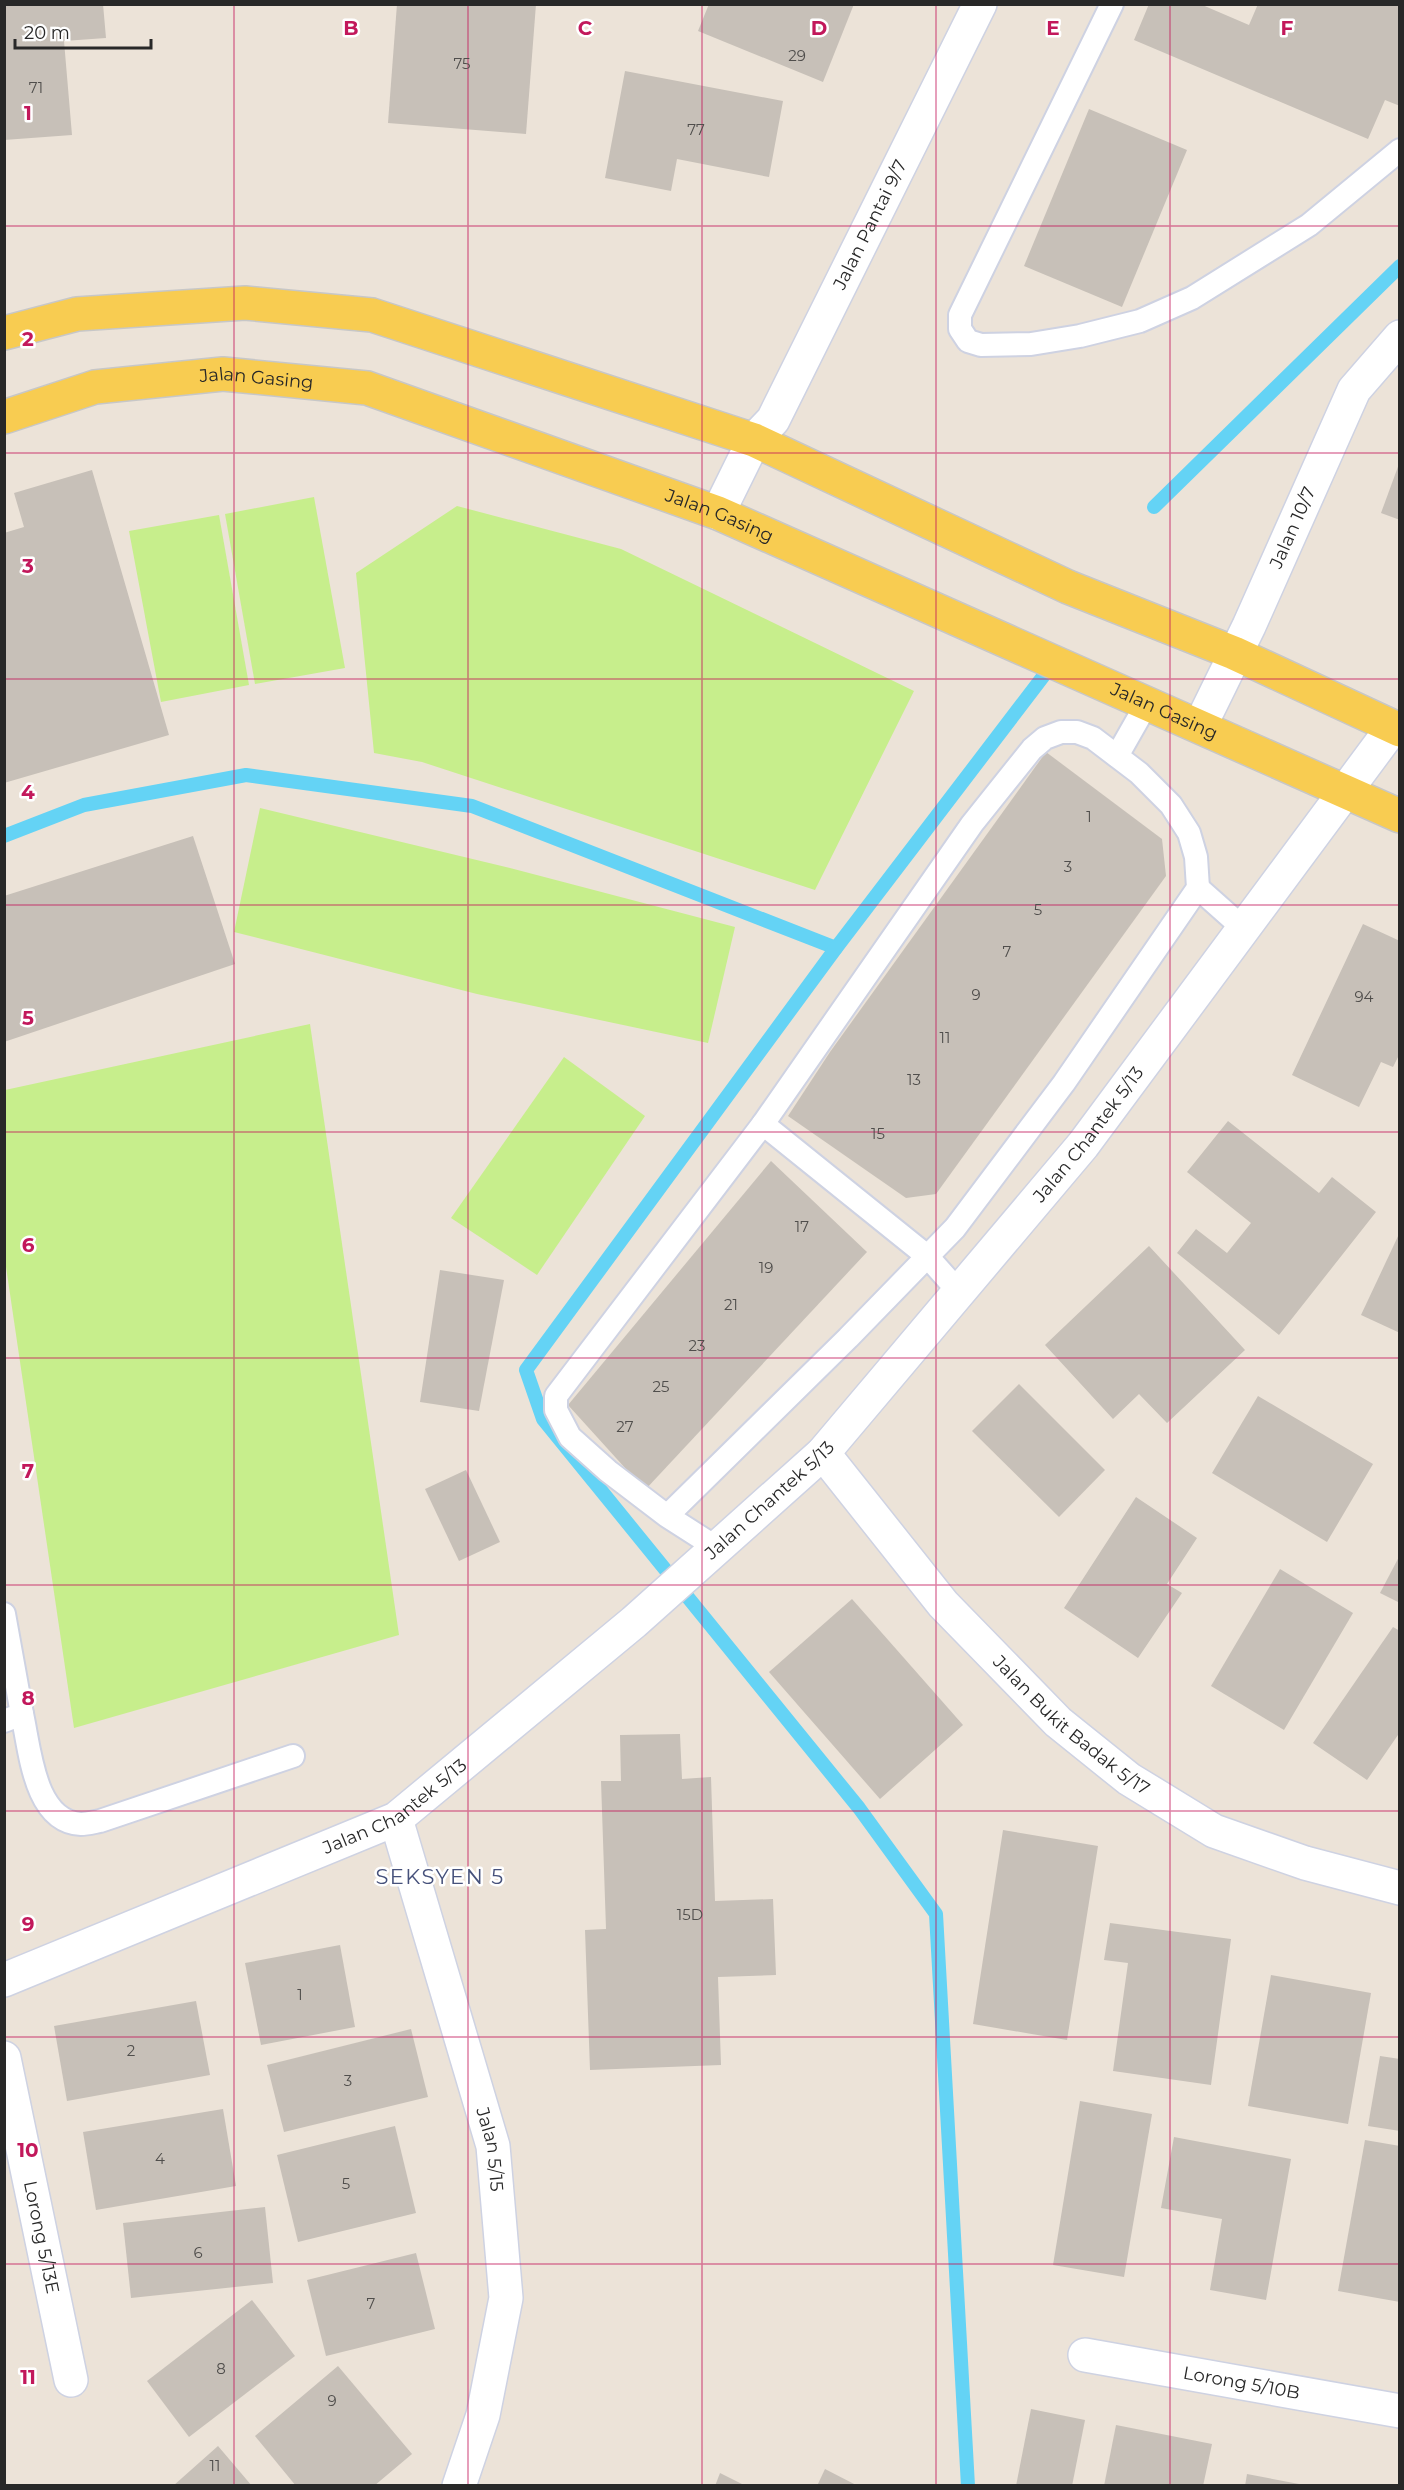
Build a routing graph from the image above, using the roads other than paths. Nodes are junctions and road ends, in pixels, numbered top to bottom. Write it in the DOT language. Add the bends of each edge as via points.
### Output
graph roads {
  1 [pos="980,4"];
  2 [pos="1112,4"];
  3 [pos="1400,150"];
  4 [pos="4,333"];
  5 [pos="1400,337"];
  6 [pos="4,417"];
  7 [pos="754,440"];
  8 [pos="718,513"];
  9 [pos="1234,653"];
  10 [pos="1146,705"];
  11 [pos="1200,726"];
  12 [pos="1396,729"];
  13 [pos="1117,756"];
  14 [pos="1345,792"];
  15 [pos="1400,816"];
  16 [pos="1198,888"];
  17 [pos="1244,928"];
  18 [pos="763,1124"];
  19 [pos="927,1257"];
  20 [pos="959,1292"];
  21 [pos="823,1453"];
  22 [pos="667,1516"];
  23 [pos="717,1548"];
  24 [pos="4,1614"];
  25 [pos="13,1718"];
  26 [pos="293,1756"];
  27 [pos="396,1819"];
  28 [pos="1400,1888"];
  29 [pos="4,1980"];
  30 [pos="4,2058"];
  31 [pos="1085,2355"];
  32 [pos="71,2380"];
  33 [pos="1400,2411"];
  34 [pos="459,2486"];
  1 -- 7 [label="street, Jalan Pantai 9/7" via="773,420"];
  2 -- 3 [label="lane" via="960,315 960,329 968,341 981,345 1031,344 1140,321 1192,298 1310,225"];
  4 -- 7 [label="main road" via="77,314 244,303 372,315"];
  5 -- 9 [label="street, Jalan 10/7" via="1354,390"];
  6 -- 8 [label="main road, Jalan Gasing" via="95,387 223,374 367,387"];
  7 -- 8 [label="street, Jalan Pantai 9/7"];
  7 -- 9 [label="main road" via="1068,587"];
  8 -- 10 [label="main road, Jalan Gasing"];
  9 -- 11 [label="street, Jalan 10/7"];
  9 -- 12 [label="main road"];
  10 -- 11 [label="main road, Jalan Gasing"];
  10 -- 13 [label="lane"];
  11 -- 14 [label="main road, Jalan Gasing"];
  12 -- 14 [label="street, Jalan Chantek 5/13"];
  13 -- 16 [label="lane" via="1170,805 1189,833 1196,857"];
  13 -- 18 [label="lane" via="1093,738 1077,732 1045,738 1032,749 972,824"];
  14 -- 15 [label="main road, Jalan Gasing"];
  14 -- 17 [label="street, Jalan Chantek 5/13"];
  16 -- 17 [label="lane"];
  16 -- 19 [label="lane" via="1064,1083 954,1228"];
  17 -- 20 [label="street, Jalan Chantek 5/13" via="1083,1145"];
  18 -- 19 [label="lane"];
  18 -- 22 [label="lane" via="556,1396 556,1410 570,1437"];
  19 -- 20 [label="lane"];
  19 -- 22 [label="lane"];
  20 -- 21 [label="street, Jalan Chantek 5/13"];
  21 -- 23 [label="street, Jalan Chantek 5/13"];
  21 -- 28 [label="street, Jalan Bukit Badak 5/17" via="943,1604 1058,1722 1129,1779 1214,1831 1305,1863"];
  22 -- 23 [label="lane"];
  23 -- 27 [label="street, Jalan Chantek 5/13" via="634,1622"];
  24 -- 25 [label="lane"];
  25 -- 26 [label="lane" via="46,1804 61,1817 80,1824 100,1821"];
  27 -- 29 [label="street, Jalan Chantek 5/13"];
  27 -- 34 [label="street, Jalan 5/15" via="493,2146 506,2298 483,2415"];
  30 -- 32 [label="street, Lorong 5/13E"];
  31 -- 33 [label="street, Lorong 5/10B"];
}
